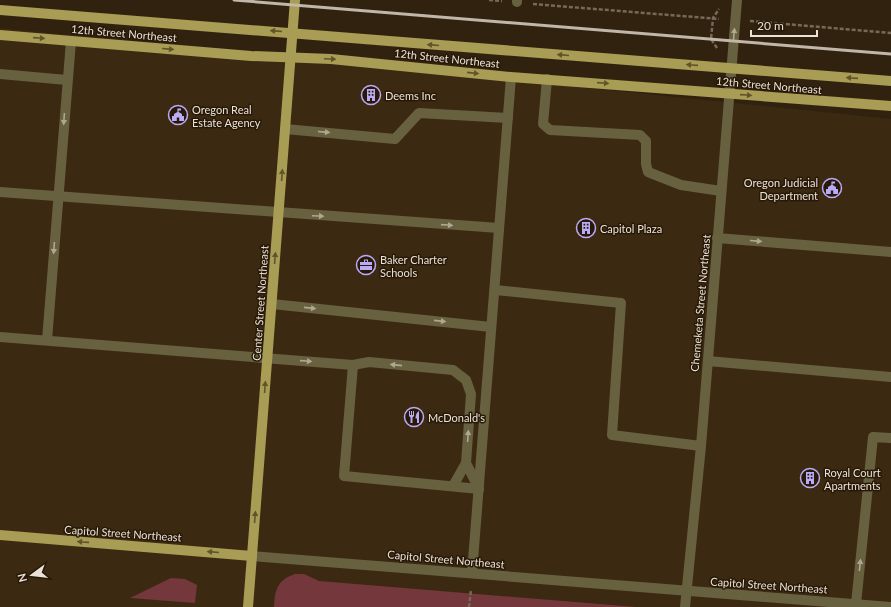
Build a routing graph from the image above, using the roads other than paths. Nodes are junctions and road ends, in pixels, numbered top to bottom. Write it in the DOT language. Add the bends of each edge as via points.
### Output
graph roads {
  1 [pos="295,0"];
  2 [pos="737,0"];
  3 [pos="0,10"];
  4 [pos="293,33"];
  5 [pos="0,35"];
  6 [pos="71,40"];
  7 [pos="291,58"];
  8 [pos="731,68"];
  9 [pos="0,74"];
  10 [pos="511,77"];
  11 [pos="547,79"];
  12 [pos="68,80"];
  13 [pos="891,81"];
  14 [pos="729,94"];
  15 [pos="891,106"];
  16 [pos="508,118"];
  17 [pos="285,129"];
  18 [pos="721,191"];
  19 [pos="0,192"];
  20 [pos="58,196"];
  21 [pos="279,214"];
  22 [pos="499,228"];
  23 [pos="718,238"];
  24 [pos="891,252"];
  25 [pos="495,290"];
  26 [pos="272,304"];
  27 [pos="491,327"];
  28 [pos="0,337"];
  29 [pos="47,340"];
  30 [pos="267,358"];
  31 [pos="708,361"];
  32 [pos="353,365"];
  33 [pos="891,377"];
  34 [pos="891,438"];
  35 [pos="701,446"];
  36 [pos="466,463"];
  37 [pos="453,486"];
  38 [pos="479,488"];
  39 [pos="0,535"];
  40 [pos="252,556"];
  41 [pos="472,573"];
  42 [pos="686,590"];
  43 [pos="856,604"];
  44 [pos="248,607"];
  45 [pos="685,607"];
  46 [pos="891,607"];
  1 -- 4 [label="main road, Center Street Northeast"];
  8 -- 2 [label="street, Chemeketa Street Northeast, one-way"];
  4 -- 3 [label="main road, 12th Street Northeast, one-way"];
  4 -- 7 [label="main road, Center Street Northeast"];
  8 -- 4 [label="main road, 12th Street Northeast, one-way"];
  5 -- 6 [label="main road, 12th Street Northeast, one-way"];
  6 -- 7 [label="main road, 12th Street Northeast, one-way"];
  6 -- 12 [label="street"];
  7 -- 10 [label="main road, 12th Street Northeast, one-way" via="332,59"];
  7 -- 17 [label="main road, Center Street Northeast"];
  13 -- 8 [label="main road, 12th Street Northeast, one-way"];
  8 -- 14 [label="street, Chemeketa Street Northeast"];
  9 -- 12 [label="street"];
  10 -- 11 [label="main road, 12th Street Northeast"];
  10 -- 16 [label="street"];
  11 -- 14 [label="main road, 12th Street Northeast, one-way"];
  11 -- 18 [label="street" via="542,124 550,130 640,135 646,141 648,172 681,184"];
  12 -- 20 [label="street, one-way"];
  14 -- 15 [label="main road, 12th Street Northeast, one-way"];
  14 -- 18 [label="street, Chemeketa Street Northeast"];
  17 -- 16 [label="street, one-way" via="395,139 419,113"];
  16 -- 22 [label="street"];
  21 -- 17 [label="main road, Center Street Northeast, one-way"];
  18 -- 23 [label="street, Chemeketa Street Northeast"];
  19 -- 20 [label="street"];
  20 -- 21 [label="street"];
  20 -- 29 [label="street, one-way"];
  21 -- 22 [label="street, one-way"];
  26 -- 21 [label="main road, Center Street Northeast, one-way"];
  22 -- 25 [label="street"];
  23 -- 24 [label="street, one-way"];
  23 -- 31 [label="street, Chemeketa Street Northeast"];
  25 -- 27 [label="street"];
  25 -- 35 [label="street" via="621,303 612,435"];
  26 -- 27 [label="street, one-way"];
  26 -- 30 [label="main road, Center Street Northeast"];
  27 -- 38 [label="street"];
  28 -- 29 [label="street"];
  29 -- 30 [label="street"];
  30 -- 32 [label="street, one-way"];
  40 -- 30 [label="main road, Center Street Northeast, one-way"];
  31 -- 33 [label="street"];
  31 -- 35 [label="street, Chemeketa Street Northeast"];
  36 -- 32 [label="street, one-way" via="471,394 466,380 453,370 369,362"];
  32 -- 37 [label="street" via="344,476"];
  43 -- 34 [label="street, one-way" via="873,437"];
  35 -- 42 [label="street, Chemeketa Street Northeast"];
  36 -- 37 [label="street"];
  36 -- 38 [label="street"];
  37 -- 38 [label="street"];
  38 -- 41 [label="street"];
  40 -- 39 [label="main road, Capitol Street Northeast, one-way"];
  40 -- 41 [label="street, Capitol Street Northeast"];
  40 -- 44 [label="main road, Center Street Northeast"];
  41 -- 42 [label="street, Capitol Street Northeast"];
  42 -- 43 [label="street, Capitol Street Northeast"];
  42 -- 45 [label="street, Chemeketa Street Northeast"];
  43 -- 46 [label="street, Capitol Street Northeast"];
}
